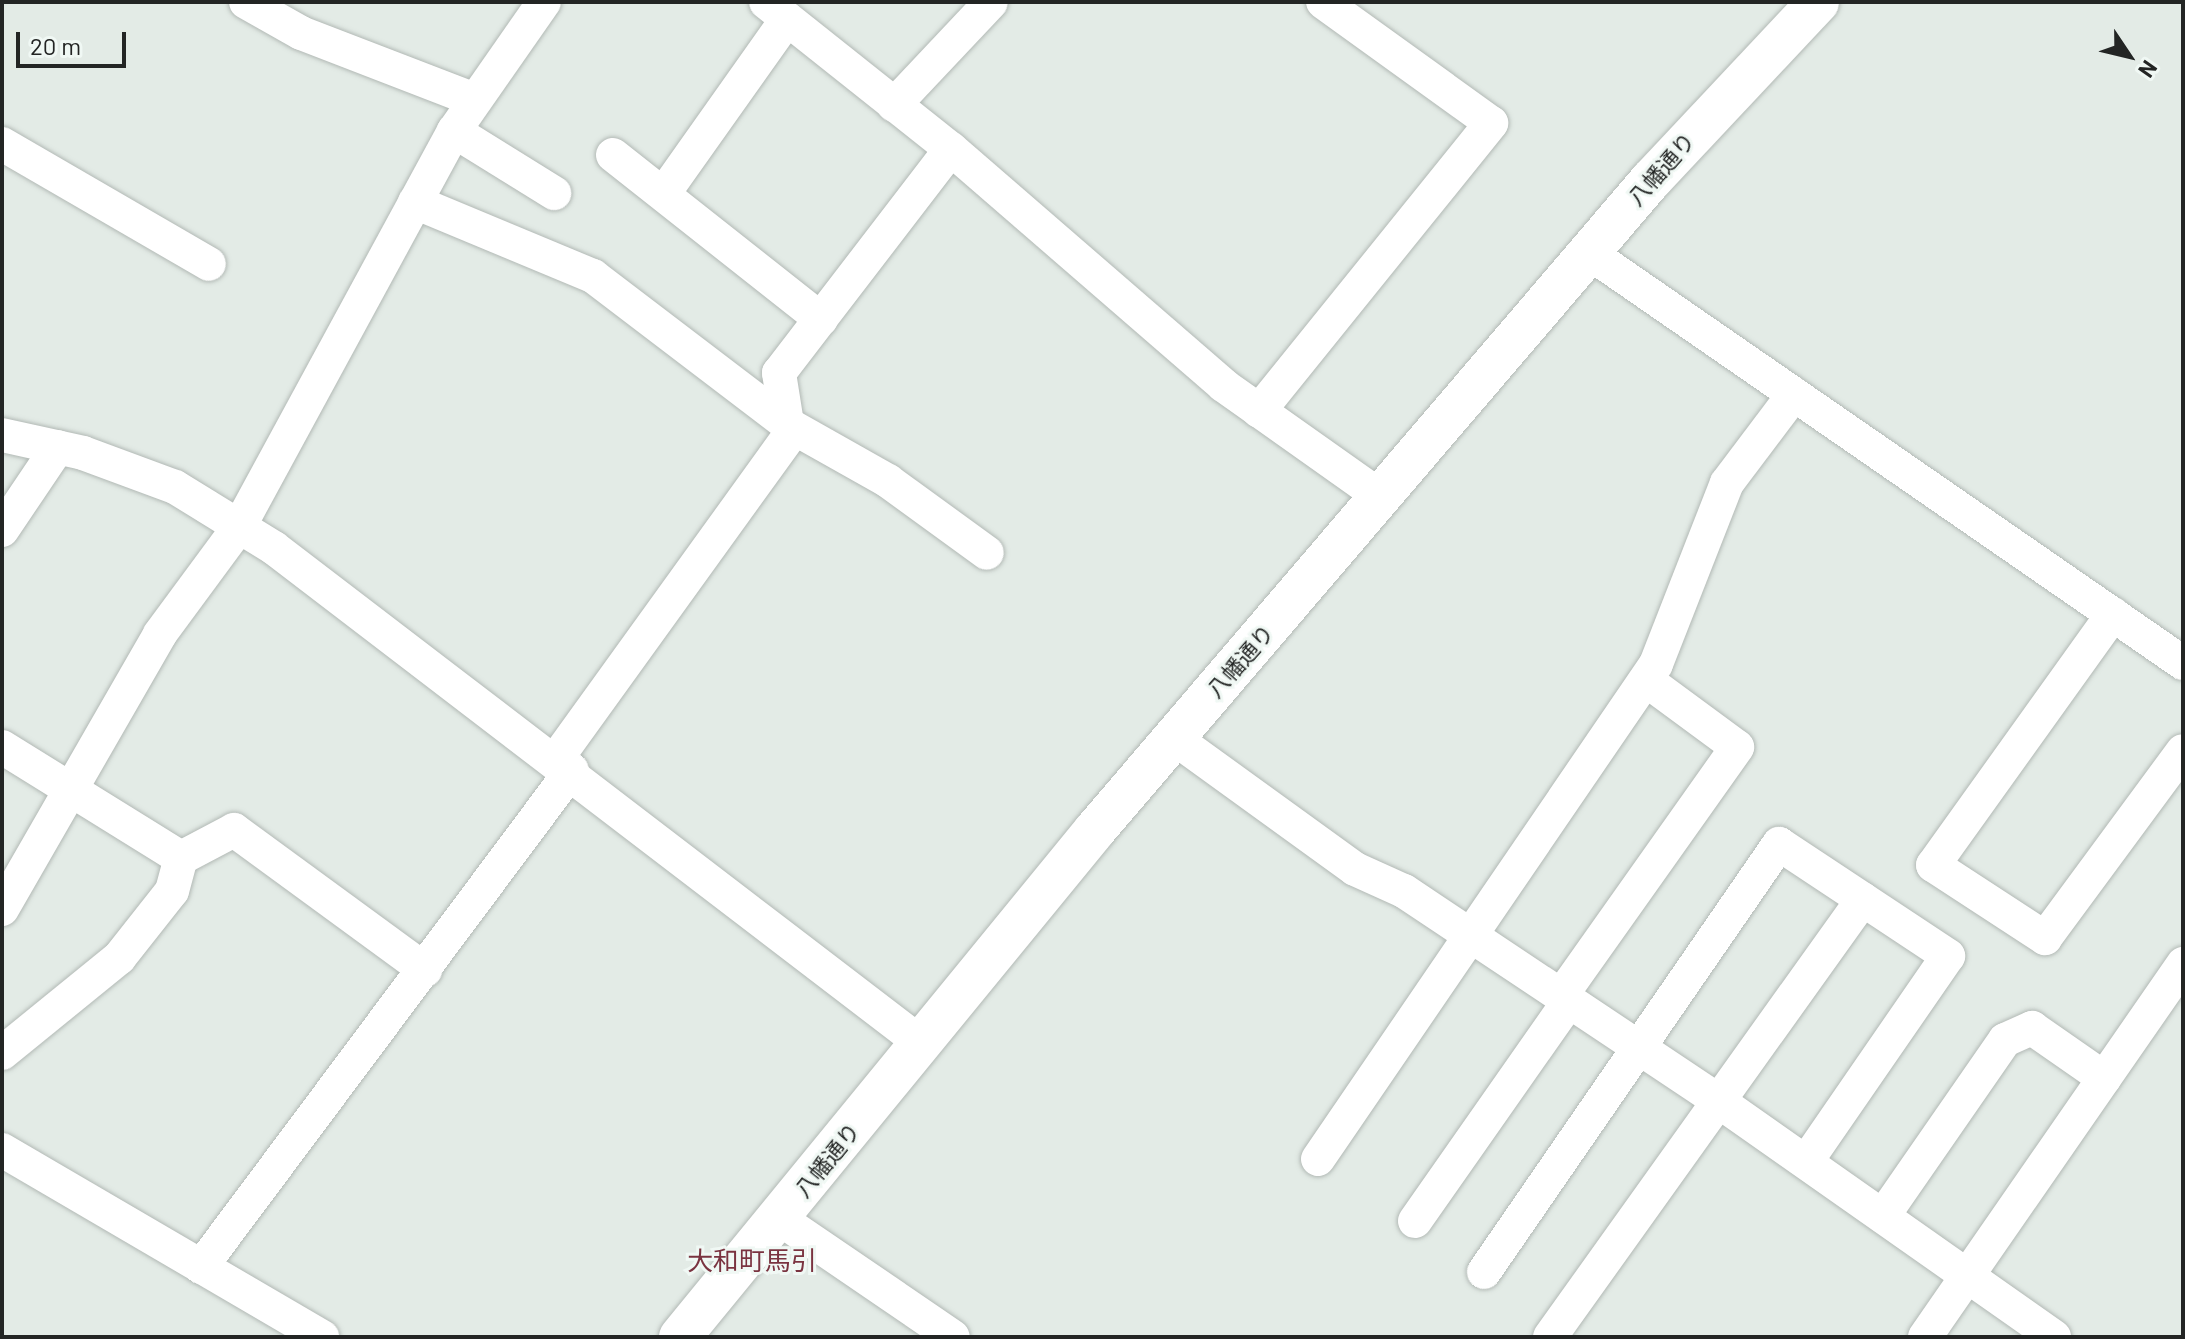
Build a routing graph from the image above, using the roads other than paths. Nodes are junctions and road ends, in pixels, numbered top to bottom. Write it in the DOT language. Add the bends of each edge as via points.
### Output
graph roads {
  1 [pos="246,2"];
  2 [pos="544,2"];
  3 [pos="991,2"];
  4 [pos="1323,2"];
  5 [pos="1818,2"];
  6 [pos="777,11"];
  7 [pos="475,100"];
  8 [pos="894,105"];
  9 [pos="454,131"];
  10 [pos="2,144"];
  11 [pos="951,149"];
  12 [pos="613,155"];
  13 [pos="554,193"];
  14 [pos="664,193"];
  15 [pos="415,202"];
  16 [pos="1588,252"];
  17 [pos="209,264"];
  18 [pos="821,319"];
  19 [pos="1794,394"];
  20 [pos="1259,411"];
  21 [pos="787,424"];
  22 [pos="2,435"];
  23 [pos="58,447"];
  24 [pos="1381,497"];
  25 [pos="239,527"];
  26 [pos="2,530"];
  27 [pos="987,553"];
  28 [pos="2113,614"];
  29 [pos="2183,663"];
  30 [pos="1646,680"];
  31 [pos="1174,738"];
  32 [pos="2,747"];
  33 [pos="2183,751"];
  34 [pos="564,764"];
  35 [pos="68,787"];
  36 [pos="181,858"];
  37 [pos="1863,899"];
  38 [pos="2,909"];
  39 [pos="1472,937"];
  40 [pos="2183,964"];
  41 [pos="425,970"];
  42 [pos="1565,999"];
  43 [pos="921,1043"];
  44 [pos="1639,1048"];
  45 [pos="2,1053"];
  46 [pos="2104,1078"];
  47 [pos="1717,1100"];
  48 [pos="2,1150"];
  49 [pos="1318,1159"];
  50 [pos="1806,1162"];
  51 [pos="1883,1216"];
  52 [pos="780,1219"];
  53 [pos="1415,1221"];
  54 [pos="201,1267"];
  55 [pos="1484,1272"];
  56 [pos="1965,1277"];
  57 [pos="322,1337"];
  58 [pos="680,1337"];
  59 [pos="953,1337"];
  60 [pos="1550,1337"];
  61 [pos="1925,1337"];
  62 [pos="2054,1337"];
  1 -- 7 [label="street" via="301,33"];
  2 -- 7 [label="street"];
  3 -- 8 [label="street"];
  4 -- 20 [label="street" via="1491,123"];
  5 -- 16 [label="street, 八幡通り"];
  6 -- 8 [label="street"];
  6 -- 14 [label="street"];
  7 -- 9 [label="street"];
  8 -- 11 [label="street"];
  9 -- 13 [label="street"];
  9 -- 15 [label="street"];
  10 -- 17 [label="street"];
  11 -- 18 [label="street"];
  11 -- 20 [label="street"];
  12 -- 14 [label="street"];
  14 -- 18 [label="street"];
  15 -- 21 [label="street" via="593,276"];
  15 -- 25 [label="street"];
  16 -- 19 [label="street"];
  16 -- 24 [label="street, 八幡通り"];
  18 -- 21 [label="street" via="779,373"];
  19 -- 28 [label="street"];
  19 -- 30 [label="street" via="1727,483"];
  20 -- 24 [label="street"];
  21 -- 27 [label="street" via="888,481"];
  21 -- 34 [label="street" via="789,436"];
  22 -- 23 [label="street"];
  23 -- 25 [label="street" via="175,487"];
  23 -- 26 [label="street"];
  24 -- 31 [label="street, 八幡通り"];
  25 -- 34 [label="street"];
  25 -- 35 [label="street" via="160,634"];
  28 -- 29 [label="street"];
  28 -- 33 [label="street" via="1933,865 2045,938"];
  30 -- 39 [label="street"];
  30 -- 42 [label="street" via="1737,747"];
  31 -- 39 [label="street" via="1355,869 1404,891"];
  31 -- 43 [label="street, 八幡通り"];
  32 -- 35 [label="street"];
  34 -- 41 [label="street"];
  34 -- 43 [label="street"];
  35 -- 36 [label="street"];
  35 -- 38 [label="street"];
  36 -- 41 [label="street" via="234,830"];
  36 -- 45 [label="street" via="172,891 119,958"];
  37 -- 44 [label="street" via="1779,844"];
  37 -- 47 [label="street"];
  37 -- 50 [label="street" via="1948,956"];
  39 -- 42 [label="street"];
  39 -- 49 [label="street"];
  40 -- 46 [label="street"];
  41 -- 54 [label="street"];
  42 -- 44 [label="street"];
  42 -- 53 [label="street"];
  43 -- 52 [label="street, 八幡通り"];
  44 -- 47 [label="street"];
  44 -- 55 [label="street"];
  46 -- 51 [label="street" via="2032,1028 2005,1040"];
  46 -- 56 [label="street"];
  47 -- 50 [label="street"];
  47 -- 60 [label="street"];
  48 -- 54 [label="street"];
  50 -- 51 [label="street"];
  51 -- 56 [label="street"];
  52 -- 58 [label="street, 八幡通り"];
  52 -- 59 [label="street"];
  54 -- 57 [label="street"];
  56 -- 61 [label="street"];
  56 -- 62 [label="street"];
}
